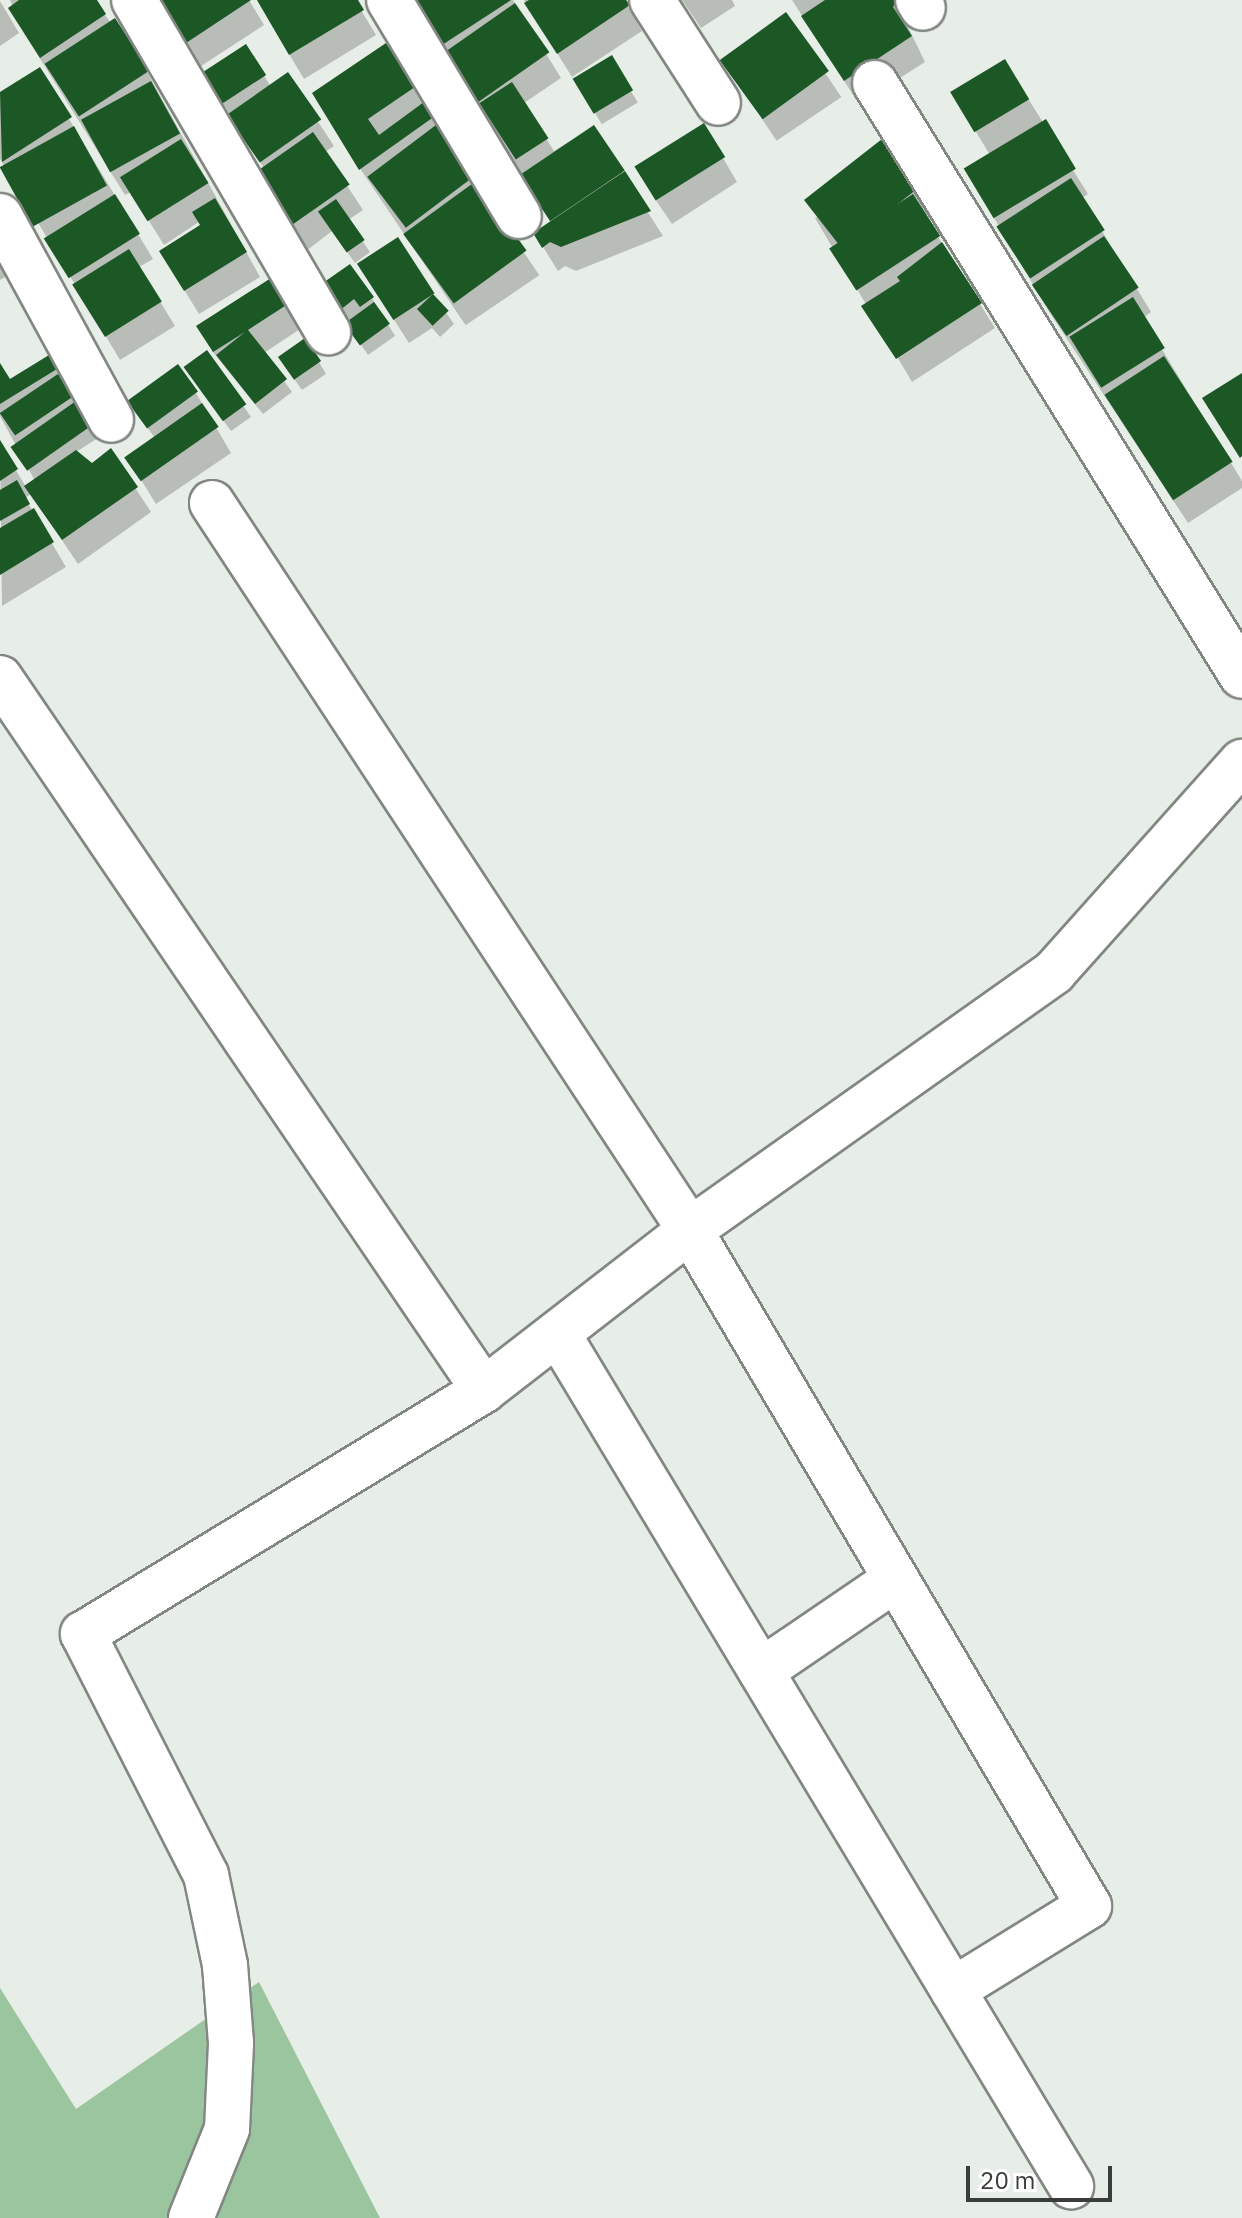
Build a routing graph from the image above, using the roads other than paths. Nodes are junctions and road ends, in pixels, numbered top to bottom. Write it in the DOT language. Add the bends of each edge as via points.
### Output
graph roads {
  1 [pos="134,0"];
  2 [pos="389,0"];
  3 [pos="652,0"];
  4 [pos="875,83"];
  5 [pos="718,103"];
  6 [pos="0,216"];
  7 [pos="519,216"];
  8 [pos="328,332"];
  9 [pos="111,420"];
  10 [pos="212,503"];
  11 [pos="1242,676"];
  12 [pos="4,698"];
  13 [pos="1242,762"];
  14 [pos="690,1230"];
  15 [pos="558,1334"];
  16 [pos="484,1390"];
  17 [pos="896,1579"];
  18 [pos="761,1671"];
  19 [pos="953,1990"];
  20 [pos="1071,2186"];
  21 [pos="191,2218"];
  1 -- 8 [label="street"];
  2 -- 7 [label="street"];
  3 -- 5 [label="street"];
  4 -- 11 [label="street"];
  6 -- 9 [label="street"];
  10 -- 14 [label="street"];
  12 -- 16 [label="street"];
  13 -- 14 [label="street" via="1054,972"];
  14 -- 15 [label="street"];
  14 -- 17 [label="street"];
  15 -- 16 [label="street"];
  15 -- 18 [label="street"];
  16 -- 21 [label="street" via="83,1634 206,1875 225,1965 231,2043 227,2129"];
  17 -- 18 [label="street"];
  17 -- 19 [label="street" via="1089,1906"];
  18 -- 19 [label="street"];
  19 -- 20 [label="street"];
}
